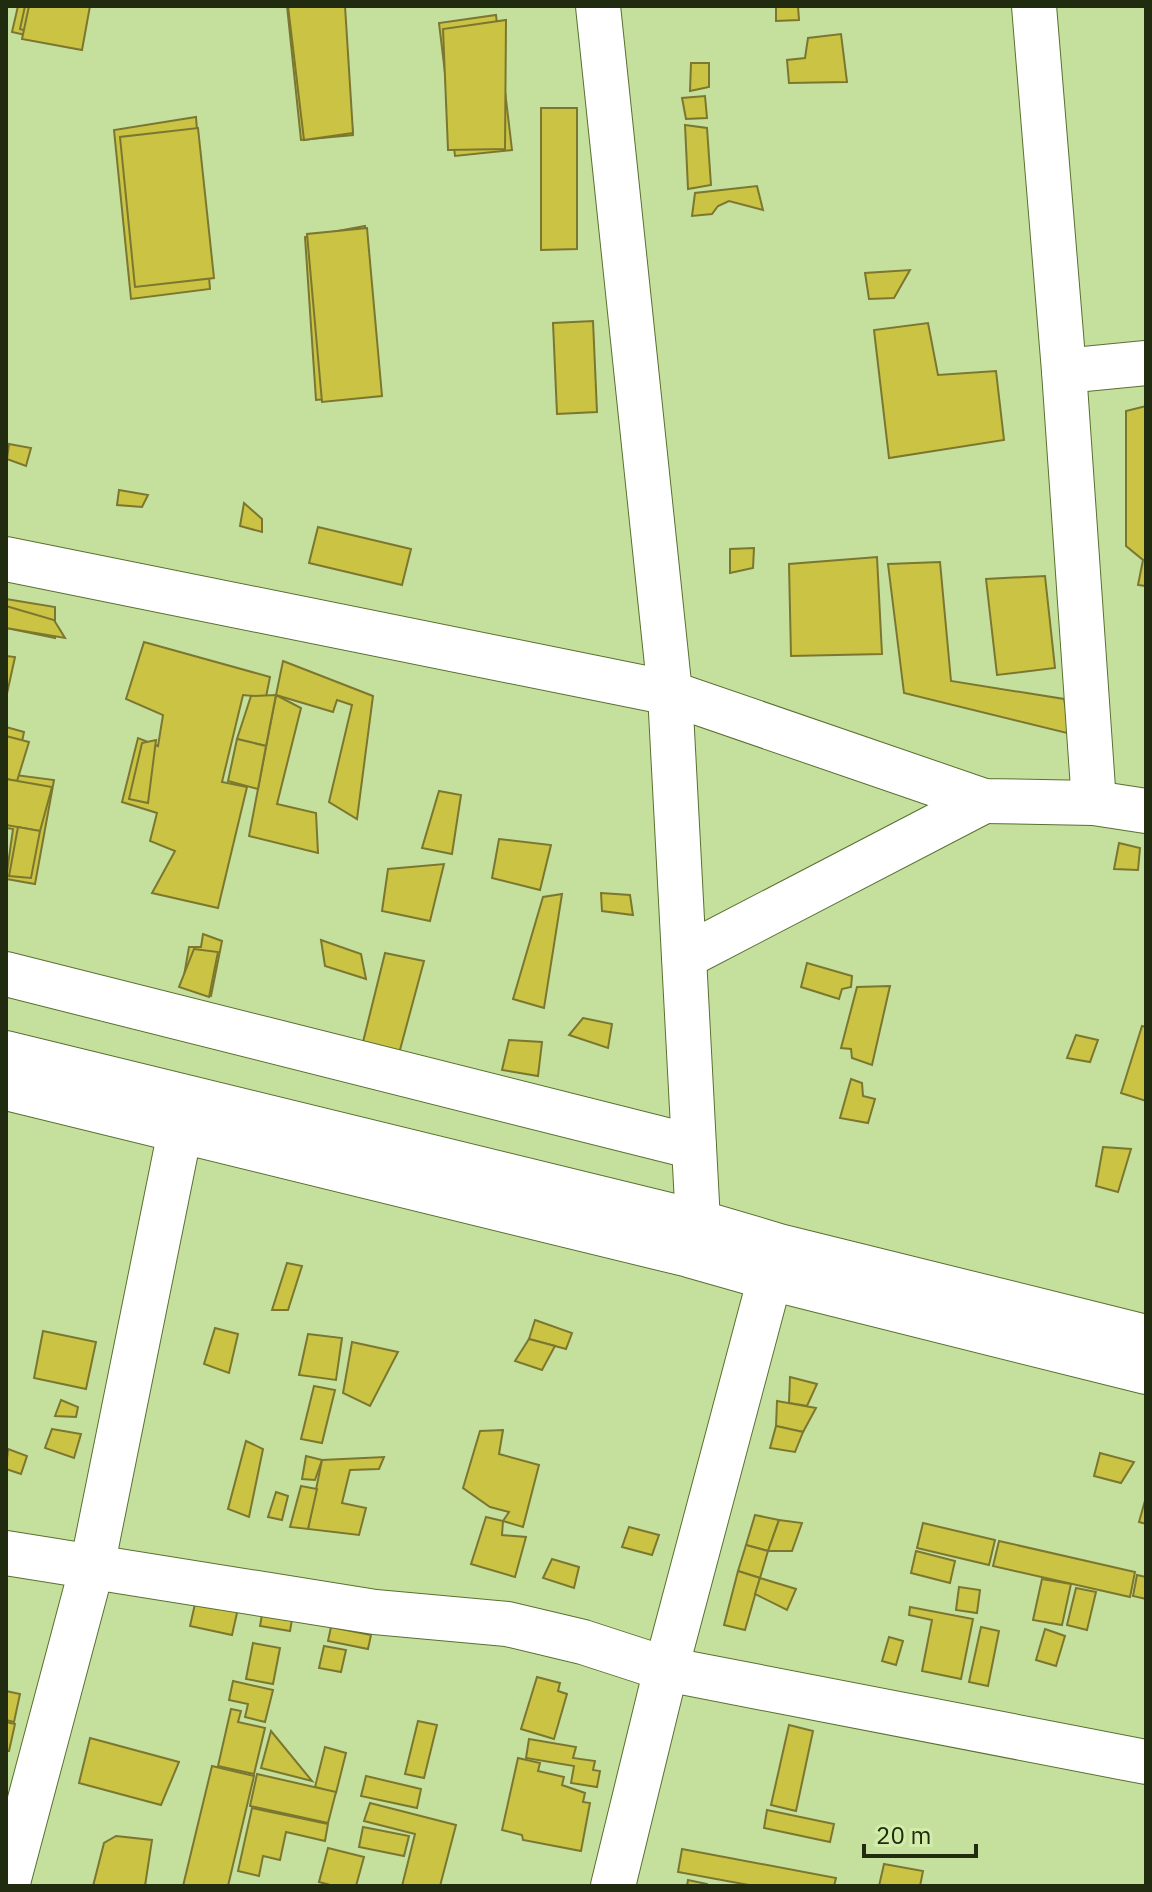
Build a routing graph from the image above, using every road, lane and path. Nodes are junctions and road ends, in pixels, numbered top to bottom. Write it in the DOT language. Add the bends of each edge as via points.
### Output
graph roads {
  1 [pos="602,6"];
  2 [pos="1034,6"];
  3 [pos="1146,363"];
  4 [pos="1064,371"];
  5 [pos="6,559"];
  6 [pos="670,693"];
  7 [pos="984,801"];
  8 [pos="1094,803"];
  9 [pos="1146,811"];
  10 [pos="684,957"];
  11 [pos="6,974"];
  12 [pos="6,1053"];
  13 [pos="6,1088"];
  14 [pos="180,1131"];
  15 [pos="694,1147"];
  16 [pos="698,1222"];
  17 [pos="770,1278"];
  18 [pos="1146,1337"];
  19 [pos="1146,1372"];
  20 [pos="6,1553"];
  21 [pos="92,1567"];
  22 [pos="666,1669"];
  23 [pos="1146,1762"];
  24 [pos="7,1886"];
  25 [pos="613,1886"];
  1 -- 6 [label="street"];
  2 -- 4 [label="street"];
  3 -- 4 [label="street"];
  4 -- 8 [label="street"];
  5 -- 6 [label="street"];
  6 -- 7 [label="street"];
  6 -- 10 [label="street"];
  7 -- 8 [label="street"];
  7 -- 10 [label="street"];
  8 -- 9 [label="street"];
  10 -- 15 [label="street"];
  11 -- 15 [label="street"];
  12 -- 16 [label="street"];
  13 -- 14 [label="street"];
  14 -- 17 [label="street"];
  14 -- 21 [label="street"];
  15 -- 16 [label="street"];
  16 -- 18 [label="street"];
  17 -- 19 [label="street"];
  17 -- 22 [label="street"];
  20 -- 21 [label="street"];
  21 -- 22 [label="street" via="375,1612 507,1624"];
  21 -- 24 [label="street"];
  22 -- 23 [label="street"];
  22 -- 25 [label="street"];
}
